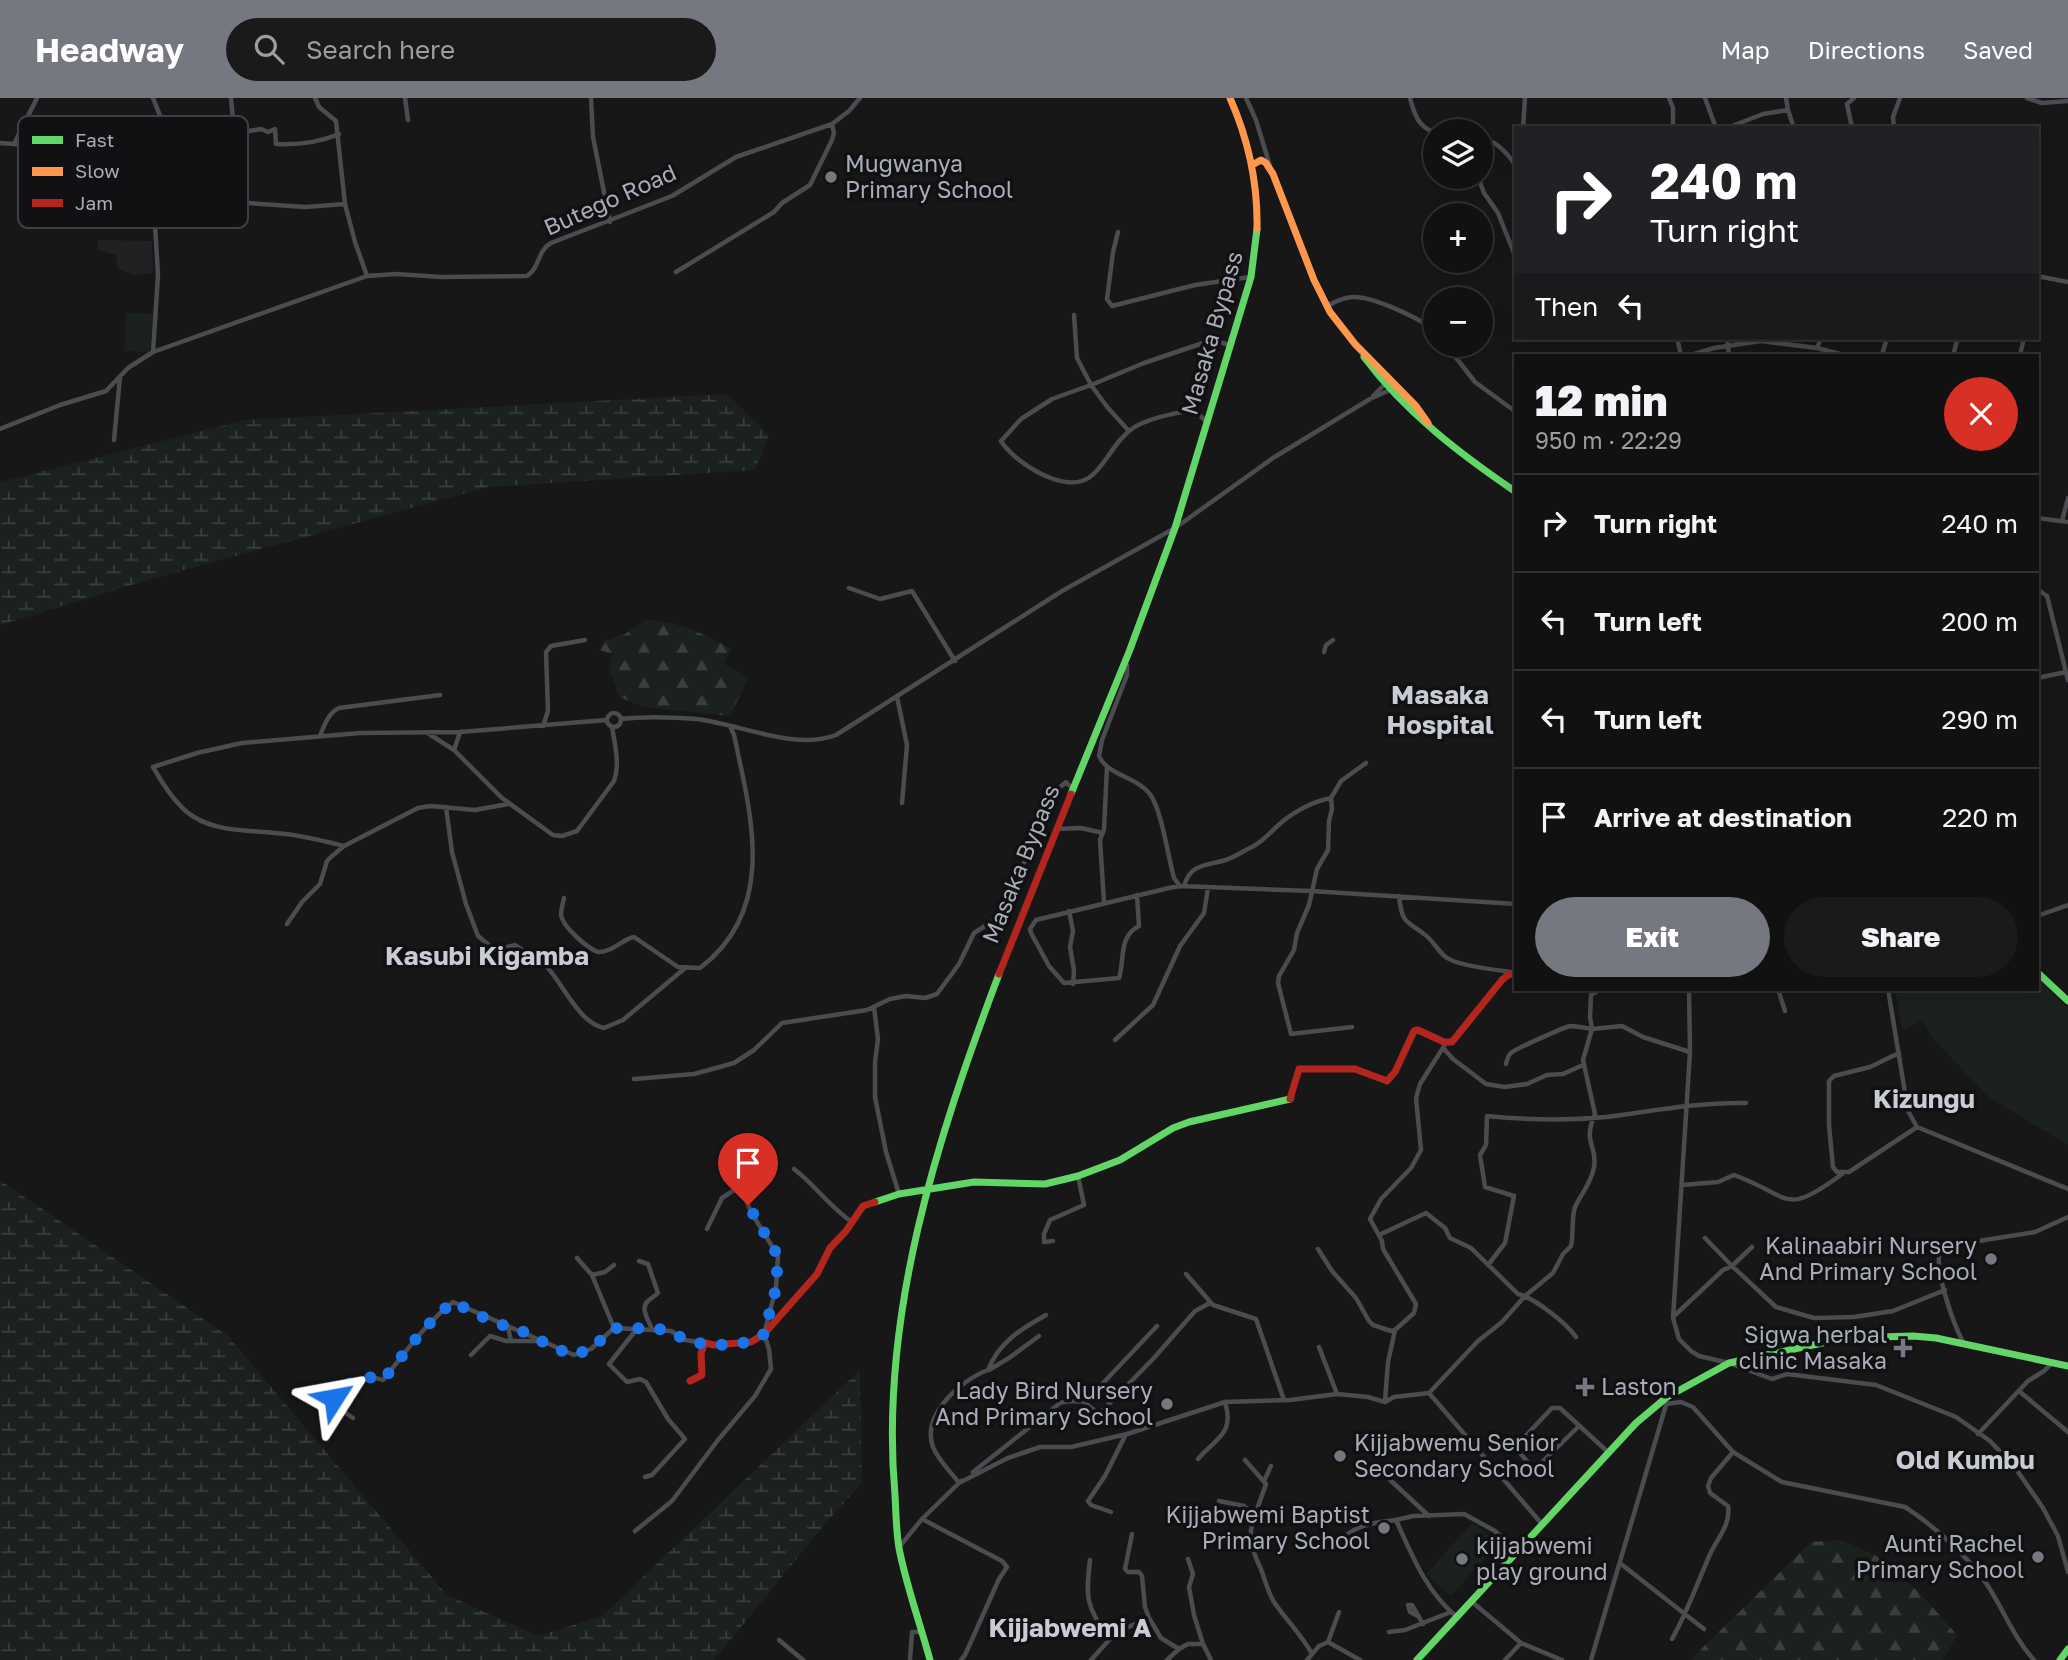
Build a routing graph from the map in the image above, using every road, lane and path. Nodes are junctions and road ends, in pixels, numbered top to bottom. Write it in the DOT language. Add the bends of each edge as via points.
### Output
graph roads {
  1 [pos="37,98"];
  2 [pos="153,98"];
  3 [pos="230,98"];
  4 [pos="315,98"];
  5 [pos="405,98"];
  6 [pos="591,98"];
  7 [pos="860,98"];
  8 [pos="1230,98"];
  9 [pos="1246,98"];
  10 [pos="1410,98"];
  11 [pos="1525,98"];
  12 [pos="1669,98"];
  13 [pos="1705,98"];
  14 [pos="1786,98"];
  15 [pos="1853,98"];
  16 [pos="1899,98"];
  17 [pos="2026,98"];
  18 [pos="1847,101"];
  19 [pos="2068,101"];
  20 [pos="1788,110"];
  21 [pos="28,116"];
  22 [pos="160,116"];
  23 [pos="232,116"];
  24 [pos="408,120"];
  25 [pos="832,124"];
  26 [pos="1423,126"];
  27 [pos="1523,126"];
  28 [pos="1674,126"];
  29 [pos="1715,126"];
  30 [pos="1732,126"];
  31 [pos="1793,126"];
  32 [pos="1852,126"];
  33 [pos="1894,126"];
  34 [pos="248,131"];
  35 [pos="338,134"];
  36 [pos="18,136"];
  37 [pos="1493,142"];
  38 [pos="0,143"];
  39 [pos="14,144"];
  40 [pos="18,145"];
  41 [pos="1254,164"];
  42 [pos="1514,164"];
  43 [pos="1273,174"];
  44 [pos="1483,189"];
  45 [pos="248,203"];
  46 [pos="345,204"];
  47 [pos="610,222"];
  48 [pos="155,228"];
  49 [pos="1118,232"];
  50 [pos="1514,253"];
  51 [pos="676,272"];
  52 [pos="367,276"];
  53 [pos="2039,276"];
  54 [pos="1251,277"];
  55 [pos="2068,282"];
  56 [pos="1327,306"];
  57 [pos="1074,315"];
  58 [pos="1423,323"];
  59 [pos="1727,340"];
  60 [pos="1820,340"];
  61 [pos="1735,344"];
  62 [pos="1727,345"];
  63 [pos="1231,346"];
  64 [pos="1817,348"];
  65 [pos="153,352"];
  66 [pos="1696,354"];
  67 [pos="1728,354"];
  68 [pos="1840,354"];
  69 [pos="1455,357"];
  70 [pos="120,377"];
  71 [pos="1091,385"];
  72 [pos="1390,385"];
  73 [pos="1370,399"];
  74 [pos="1514,411"];
  75 [pos="1208,422"];
  76 [pos="0,429"];
  77 [pos="1129,431"];
  78 [pos="114,440"];
  79 [pos="1514,491"];
  80 [pos="2068,498"];
  81 [pos="2039,518"];
  82 [pos="2065,522"];
  83 [pos="1175,528"];
  84 [pos="849,588"];
  85 [pos="2039,590"];
  86 [pos="585,640"];
  87 [pos="1333,640"];
  88 [pos="1324,653"];
  89 [pos="955,661"];
  90 [pos="1122,668"];
  91 [pos="2066,671"];
  92 [pos="2039,678"];
  93 [pos="2068,680"];
  94 [pos="440,695"];
  95 [pos="897,696"];
  96 [pos="548,711"];
  97 [pos="621,719"];
  98 [pos="606,720"];
  99 [pos="557,724"];
  100 [pos="729,725"];
  101 [pos="543,726"];
  102 [pos="612,727"];
  103 [pos="740,728"];
  104 [pos="460,732"];
  105 [pos="428,734"];
  106 [pos="734,735"];
  107 [pos="320,736"];
  108 [pos="454,750"];
  109 [pos="1366,763"];
  110 [pos="1107,767"];
  111 [pos="1072,788"];
  112 [pos="1331,798"];
  113 [pos="902,803"];
  114 [pos="509,804"];
  115 [pos="446,807"];
  116 [pos="1054,832"];
  117 [pos="1103,833"];
  118 [pos="344,846"];
  119 [pos="1174,878"];
  120 [pos="1182,886"];
  121 [pos="1169,888"];
  122 [pos="1208,888"];
  123 [pos="1311,891"];
  124 [pos="1137,895"];
  125 [pos="1399,896"];
  126 [pos="564,898"];
  127 [pos="1104,902"];
  128 [pos="1514,904"];
  129 [pos="2068,905"];
  130 [pos="1069,911"];
  131 [pos="2039,915"];
  132 [pos="288,924"];
  133 [pos="685,968"];
  134 [pos="1514,973"];
  135 [pos="1514,974"];
  136 [pos="2039,974"];
  137 [pos="1073,984"];
  138 [pos="1598,991"];
  139 [pos="1689,991"];
  140 [pos="1779,991"];
  141 [pos="1888,991"];
  142 [pos="2068,1001"];
  143 [pos="873,1006"];
  144 [pos="1785,1011"];
  145 [pos="1352,1027"];
  146 [pos="1591,1032"];
  147 [pos="1115,1040"];
  148 [pos="1445,1045"];
  149 [pos="1690,1052"];
  150 [pos="1899,1053"];
  151 [pos="1506,1064"];
  152 [pos="1583,1065"];
  153 [pos="634,1079"];
  154 [pos="1746,1102"];
  155 [pos="1686,1105"];
  156 [pos="1593,1118"];
  157 [pos="1917,1127"];
  158 [pos="794,1169"];
  159 [pos="1842,1174"];
  160 [pos="1078,1176"];
  161 [pos="1682,1185"];
  162 [pos="2068,1189"];
  163 [pos="928,1190"];
  164 [pos="899,1194"];
  165 [pos="2068,1217"];
  166 [pos="853,1223"];
  167 [pos="707,1230"];
  168 [pos="1379,1235"];
  169 [pos="1705,1238"];
  170 [pos="1053,1241"];
  171 [pos="1752,1247"];
  172 [pos="1318,1249"];
  173 [pos="578,1258"];
  174 [pos="639,1261"];
  175 [pos="614,1265"];
  176 [pos="1488,1265"];
  177 [pos="1731,1266"];
  178 [pos="593,1275"];
  179 [pos="1186,1275"];
  180 [pos="1945,1290"];
  181 [pos="1525,1296"];
  182 [pos="1210,1303"];
  183 [pos="1046,1315"];
  184 [pos="1673,1318"];
  185 [pos="1157,1326"];
  186 [pos="508,1327"];
  187 [pos="614,1328"];
  188 [pos="637,1329"];
  189 [pos="652,1330"];
  190 [pos="1395,1330"];
  191 [pos="764,1334"];
  192 [pos="1039,1336"];
  193 [pos="1576,1337"];
  194 [pos="511,1341"];
  195 [pos="541,1341"];
  196 [pos="1963,1342"];
  197 [pos="705,1343"];
  198 [pos="1319,1348"];
  199 [pos="471,1355"];
  200 [pos="2053,1362"];
  201 [pos="1729,1363"];
  202 [pos="2068,1366"];
  203 [pos="988,1370"];
  204 [pos="690,1381"];
  205 [pos="2019,1391"];
  206 [pos="1429,1393"];
  207 [pos="1338,1394"];
  208 [pos="1284,1400"];
  209 [pos="1667,1400"];
  210 [pos="1084,1402"];
  211 [pos="1225,1402"];
  212 [pos="1385,1402"];
  213 [pos="353,1418"];
  214 [pos="1579,1426"];
  215 [pos="2068,1432"];
  216 [pos="1127,1434"];
  217 [pos="1979,1434"];
  218 [pos="1609,1452"];
  219 [pos="1733,1452"];
  220 [pos="1198,1459"];
  221 [pos="1245,1460"];
  222 [pos="1374,1465"];
  223 [pos="1271,1466"];
  224 [pos="645,1477"];
  225 [pos="1264,1481"];
  226 [pos="959,1483"];
  227 [pos="1219,1501"];
  228 [pos="1111,1512"];
  229 [pos="1255,1515"];
  230 [pos="1430,1516"];
  231 [pos="922,1519"];
  232 [pos="1396,1520"];
  233 [pos="1542,1524"];
  234 [pos="635,1531"];
  235 [pos="1132,1534"];
  236 [pos="1346,1535"];
  237 [pos="899,1547"];
  238 [pos="1517,1552"];
  239 [pos="1188,1559"];
  240 [pos="1090,1560"];
  241 [pos="1621,1564"];
  242 [pos="2068,1572"];
  243 [pos="1471,1601"];
  244 [pos="1339,1612"];
  245 [pos="1454,1614"];
  246 [pos="1686,1615"];
  247 [pos="1418,1616"];
  248 [pos="1149,1618"];
  249 [pos="1423,1623"];
  250 [pos="1704,1629"];
  251 [pos="921,1632"];
  252 [pos="1389,1632"];
  253 [pos="1672,1639"];
  254 [pos="779,1640"];
  255 [pos="1109,1640"];
  256 [pos="1328,1642"];
  257 [pos="1521,1643"];
  258 [pos="1203,1644"];
  259 [pos="1179,1649"];
  260 [pos="2068,1649"];
  261 [pos="1312,1654"];
  262 [pos="803,1660"];
  263 [pos="910,1660"];
  264 [pos="930,1660"];
  265 [pos="961,1660"];
  266 [pos="1091,1660"];
  267 [pos="1167,1660"];
  268 [pos="1210,1660"];
  269 [pos="1307,1660"];
  270 [pos="1360,1660"];
  271 [pos="1417,1660"];
  272 [pos="1505,1660"];
  273 [pos="1562,1660"];
  274 [pos="1591,1660"];
  275 [pos="2034,1660"];
  276 [pos="2060,1660"];
  1 -- 21 [label="street"];
  2 -- 22 [label="street"];
  3 -- 23 [label="street"];
  4 -- 35 [label="street" via="336,121"];
  5 -- 24 [label="street"];
  6 -- 47 [label="street" via="593,137"];
  7 -- 25 [label="street, Butego Road"];
  8 -- 41 [label="main road, Masaka Bypass"];
  9 -- 43 [label="street"];
  10 -- 26 [label="street" via="1415,117"];
  11 -- 27 [label="street"];
  12 -- 28 [label="street"];
  13 -- 29 [label="street"];
  14 -- 20 [label="street"];
  15 -- 18 [label="street"];
  16 -- 33 [label="street"];
  17 -- 19 [label="street" via="2042,103"];
  18 -- 32 [label="street"];
  20 -- 30 [label="street"];
  20 -- 31 [label="street"];
  25 -- 47 [label="street, Butego Road" via="736,157 672,196"];
  25 -- 51 [label="street" via="834,136 810,185"];
  34 -- 35 [label="street" via="275,129 276,144 296,145"];
  35 -- 46 [label="street"];
  36 -- 39 [label="street"];
  37 -- 42 [label="street"];
  38 -- 39 [label="street"];
  39 -- 40 [label="street"];
  41 -- 43 [label="main road" via="1261,160"];
  41 -- 54 [label="main road, Masaka Bypass" via="1259,220"];
  43 -- 56 [label="main road"];
  44 -- 50 [label="street"];
  45 -- 46 [label="street"];
  46 -- 52 [label="street"];
  47 -- 52 [label="street, Butego Road" via="545,246 527,276"];
  48 -- 65 [label="street" via="158,275"];
  49 -- 54 [label="street" via="1107,299 1112,306 1195,285"];
  52 -- 65 [label="street"];
  53 -- 55 [label="street"];
  54 -- 63 [label="main road, Masaka Bypass"];
  56 -- 58 [label="street" via="1361,297"];
  56 -- 72 [label="main road"];
  57 -- 71 [label="street" via="1077,358"];
  59 -- 62 [label="street"];
  60 -- 64 [label="street"];
  61 -- 62 [label="street"];
  61 -- 64 [label="street" via="1772,341"];
  61 -- 67 [label="street"];
  62 -- 66 [label="street"];
  62 -- 67 [label="street"];
  63 -- 71 [label="street" via="1213,340"];
  63 -- 75 [label="main road, Masaka Bypass"];
  64 -- 68 [label="street"];
  65 -- 70 [label="street"];
  69 -- 74 [label="street" via="1475,382"];
  70 -- 76 [label="street" via="106,391"];
  70 -- 78 [label="street"];
  71 -- 77 [label="street"];
  71 -- 77 [label="street" via="1057,396 1021,419 1002,444 1042,475 1067,482 1090,477"];
  72 -- 73 [label="street"];
  72 -- 73 [label="street"];
  72 -- 79 [label="main road" via="1411,411"];
  73 -- 83 [label="street" via="1273,457"];
  75 -- 77 [label="street" via="1191,410 1140,423"];
  75 -- 83 [label="main road, Masaka Bypass"];
  80 -- 82 [label="street"];
  81 -- 82 [label="street"];
  83 -- 89 [label="street" via="1062,592"];
  83 -- 90 [label="main road, Masaka Bypass"];
  84 -- 89 [label="street" via="880,598 912,591"];
  85 -- 91 [label="street" via="2048,596"];
  86 -- 96 [label="street" via="551,646 545,652"];
  87 -- 88 [label="street"];
  89 -- 95 [label="street"];
  90 -- 110 [label="street" via="1126,666 1127,675 1099,750"];
  90 -- 111 [label="main road, Masaka Bypass"];
  91 -- 92 [label="street"];
  91 -- 93 [label="street"];
  94 -- 107 [label="street" via="339,708 327,719"];
  95 -- 103 [label="street" via="820,740"];
  95 -- 113 [label="street" via="907,745"];
  96 -- 99 [label="street"];
  96 -- 101 [label="street"];
  97 -- 98 [label="street" via="611,713"];
  97 -- 100 [label="street" via="697,719"];
  97 -- 102 [label="street"];
  98 -- 99 [label="street"];
  98 -- 102 [label="street"];
  99 -- 101 [label="street"];
  100 -- 103 [label="street"];
  100 -- 106 [label="street"];
  101 -- 104 [label="street"];
  102 -- 114 [label="street" via="614,781 577,831 553,835"];
  103 -- 106 [label="street"];
  104 -- 105 [label="street"];
  104 -- 108 [label="street"];
  105 -- 107 [label="street"];
  105 -- 108 [label="street"];
  106 -- 133 [label="street" via="754,838 752,885 725,943 701,968"];
  107 -- 118 [label="street" via="242,743 153,767 179,804 204,823"];
  108 -- 114 [label="street"];
  109 -- 112 [label="street" via="1341,781"];
  110 -- 117 [label="street"];
  110 -- 119 [label="street" via="1143,788 1153,800"];
  111 -- 116 [label="main road, Masaka Bypass"];
  111 -- 143 [label="street" via="1066,782 1058,789 999,917 970,939 943,989 931,997 906,996"];
  112 -- 120 [label="street" via="1295,813 1264,841 1223,861 1198,865"];
  112 -- 123 [label="street" via="1328,850"];
  114 -- 115 [label="street" via="475,810"];
  115 -- 118 [label="street" via="418,808"];
  115 -- 133 [label="street" via="458,879 478,936 495,950 515,945 536,957 597,1026 604,1028 623,1020"];
  116 -- 117 [label="street" via="1072,827"];
  116 -- 163 [label="main road, Masaka Bypass" via="971,1048"];
  117 -- 127 [label="street"];
  118 -- 132 [label="street" via="327,861 320,884"];
  119 -- 120 [label="street"];
  119 -- 121 [label="street"];
  120 -- 121 [label="street"];
  120 -- 122 [label="street"];
  121 -- 124 [label="street"];
  122 -- 123 [label="street"];
  122 -- 147 [label="street" via="1204,913 1180,946 1153,1005"];
  123 -- 125 [label="street"];
  123 -- 145 [label="street" via="1294,950 1279,976 1290,1031"];
  124 -- 127 [label="street"];
  124 -- 137 [label="street" via="1139,926 1127,935 1120,976"];
  125 -- 128 [label="street"];
  125 -- 134 [label="street" via="1408,925 1426,935 1449,959"];
  126 -- 133 [label="street" via="562,919 592,950 604,952 634,937"];
  127 -- 130 [label="street"];
  129 -- 131 [label="street"];
  130 -- 137 [label="street"];
  130 -- 137 [label="street" via="1040,917 1030,929 1054,973 1064,983"];
  135 -- 148 [label="main road" via="1502,980 1466,1027"];
  136 -- 142 [label="main road"];
  138 -- 146 [label="street" via="1591,995"];
  139 -- 149 [label="street"];
  140 -- 144 [label="street"];
  141 -- 150 [label="street"];
  143 -- 153 [label="street" via="782,1023 746,1056 708,1071"];
  143 -- 164 [label="street" via="878,1039 875,1097"];
  146 -- 149 [label="street" via="1622,1026"];
  146 -- 151 [label="street" via="1564,1028 1518,1047"];
  146 -- 152 [label="street"];
  148 -- 152 [label="street" via="1453,1059 1486,1084 1505,1087"];
  148 -- 160 [label="main road" via="1414,1031 1387,1081 1372,1072 1341,1067 1299,1069 1290,1100 1189,1122 1120,1160"];
  148 -- 168 [label="street" via="1416,1098 1421,1150 1370,1219"];
  149 -- 155 [label="street"];
  150 -- 157 [label="street" via="1908,1111"];
  150 -- 159 [label="street" via="1829,1081 1833,1167"];
  152 -- 156 [label="street"];
  154 -- 155 [label="street"];
  155 -- 156 [label="street"];
  155 -- 161 [label="street"];
  156 -- 176 [label="street" via="1487,1116 1486,1144 1480,1155 1485,1187 1514,1196 1505,1243"];
  156 -- 181 [label="street" via="1589,1142 1594,1170 1575,1209 1571,1246 1553,1273"];
  157 -- 159 [label="street"];
  157 -- 162 [label="street"];
  158 -- 166 [label="street"];
  159 -- 161 [label="street" via="1799,1201 1787,1200 1734,1175 1718,1182"];
  160 -- 163 [label="main road" via="1045,1184 974,1182"];
  160 -- 170 [label="street" via="1084,1205 1050,1220 1044,1242"];
  161 -- 184 [label="street"];
  163 -- 164 [label="main road"];
  163 -- 237 [label="main road, Masaka Bypass" via="892,1387"];
  164 -- 166 [label="main road" via="863,1206"];
  165 -- 180 [label="street" via="2035,1232 1947,1246 1938,1258"];
  166 -- 191 [label="main road" via="830,1248 817,1274"];
  167 -- 191 [label="street" via="722,1198 741,1188 778,1256 776,1288"];
  168 -- 176 [label="street" via="1426,1213 1450,1238 1471,1248"];
  168 -- 190 [label="street" via="1382,1249 1416,1304 1414,1313"];
  169 -- 177 [label="street"];
  171 -- 177 [label="street"];
  172 -- 190 [label="street" via="1369,1321"];
  173 -- 178 [label="street"];
  174 -- 189 [label="street" via="648,1264 658,1293 645,1307"];
  175 -- 178 [label="street"];
  176 -- 181 [label="street"];
  177 -- 180 [label="street" via="1776,1307 1815,1318 1893,1311"];
  177 -- 184 [label="street"];
  178 -- 187 [label="street"];
  179 -- 182 [label="street"];
  180 -- 196 [label="street"];
  181 -- 193 [label="street"];
  181 -- 206 [label="street"];
  182 -- 208 [label="street" via="1255,1320"];
  182 -- 210 [label="street" via="1195,1311 1099,1414"];
  183 -- 203 [label="street" via="1007,1340"];
  184 -- 201 [label="street" via="1679,1339 1691,1351"];
  185 -- 210 [label="street"];
  186 -- 194 [label="street"];
  186 -- 195 [label="street"];
  186 -- 213 [label="street" via="453,1302 433,1317 383,1380 371,1376 357,1380 334,1398 337,1407"];
  187 -- 188 [label="street"];
  187 -- 195 [label="street" via="591,1349 574,1355"];
  188 -- 189 [label="street"];
  188 -- 224 [label="street" via="609,1364 628,1382 646,1382 685,1439"];
  189 -- 197 [label="street"];
  190 -- 212 [label="street"];
  191 -- 197 [label="main road" via="751,1342"];
  191 -- 234 [label="street" via="771,1370 755,1396 672,1501"];
  192 -- 203 [label="street"];
  194 -- 195 [label="street"];
  194 -- 199 [label="street" via="490,1336"];
  196 -- 200 [label="main road"];
  196 -- 201 [label="main road" via="1913,1336 1846,1338"];
  197 -- 204 [label="main road" via="702,1374"];
  198 -- 207 [label="street"];
  200 -- 202 [label="main road"];
  200 -- 205 [label="street"];
  201 -- 209 [label="main road"];
  201 -- 217 [label="street" via="1772,1379 1787,1374 1876,1385 1947,1412"];
  203 -- 226 [label="street" via="964,1382 933,1420 933,1448"];
  205 -- 215 [label="street"];
  205 -- 217 [label="street"];
  206 -- 212 [label="street" via="1394,1396"];
  206 -- 233 [label="street"];
  207 -- 208 [label="street"];
  207 -- 212 [label="street"];
  208 -- 211 [label="street"];
  209 -- 218 [label="main road" via="1636,1423"];
  209 -- 219 [label="street" via="1693,1407"];
  209 -- 241 [label="street"];
  210 -- 226 [label="street" via="1060,1402"];
  211 -- 216 [label="street"];
  211 -- 220 [label="street" via="1229,1414 1226,1431"];
  214 -- 214 [label="street" via="1555,1407 1515,1447 1536,1467"];
  214 -- 218 [label="street"];
  216 -- 226 [label="street" via="1071,1447 1040,1447"];
  216 -- 228 [label="street" via="1088,1501"];
  217 -- 242 [label="street" via="2003,1452 2043,1508 2058,1536"];
  218 -- 233 [label="main road"];
  219 -- 246 [label="street" via="1708,1486 1710,1493 1728,1506 1729,1513"];
  219 -- 275 [label="street" via="1782,1482 1895,1504 1922,1517 1986,1583"];
  221 -- 225 [label="street"];
  222 -- 230 [label="street"];
  223 -- 225 [label="street"];
  225 -- 229 [label="street"];
  226 -- 231 [label="street"];
  227 -- 229 [label="street" via="1244,1506"];
  229 -- 261 [label="street" via="1251,1548 1265,1583"];
  230 -- 232 [label="street"];
  230 -- 238 [label="street" via="1454,1513 1473,1518 1505,1538"];
  231 -- 237 [label="street"];
  231 -- 265 [label="street" via="1007,1567"];
  232 -- 236 [label="street" via="1374,1522"];
  232 -- 245 [label="street" via="1433,1593"];
  233 -- 238 [label="main road"];
  235 -- 248 [label="street" via="1125,1569 1142,1576"];
  237 -- 251 [label="main road, Masaka Bypass"];
  238 -- 243 [label="main road"];
  239 -- 258 [label="street" via="1193,1574 1189,1590"];
  240 -- 255 [label="street" via="1088,1602"];
  241 -- 246 [label="street"];
  241 -- 274 [label="street"];
  243 -- 245 [label="main road"];
  243 -- 257 [label="street"];
  244 -- 256 [label="street"];
  245 -- 249 [label="street"];
  245 -- 271 [label="main road"];
  246 -- 250 [label="street"];
  246 -- 253 [label="street"];
  247 -- 249 [label="street"];
  248 -- 255 [label="street"];
  248 -- 259 [label="street" via="1161,1638"];
  249 -- 252 [label="street"];
  251 -- 263 [label="street" via="912,1632"];
  251 -- 264 [label="main road, Masaka Bypass"];
  254 -- 262 [label="street"];
  255 -- 266 [label="street"];
  256 -- 261 [label="street"];
  256 -- 270 [label="street"];
  257 -- 272 [label="street"];
  257 -- 273 [label="street"];
  258 -- 259 [label="street"];
  258 -- 268 [label="street"];
  259 -- 267 [label="street"];
  260 -- 276 [label="main road"];
  261 -- 269 [label="street"];
}
